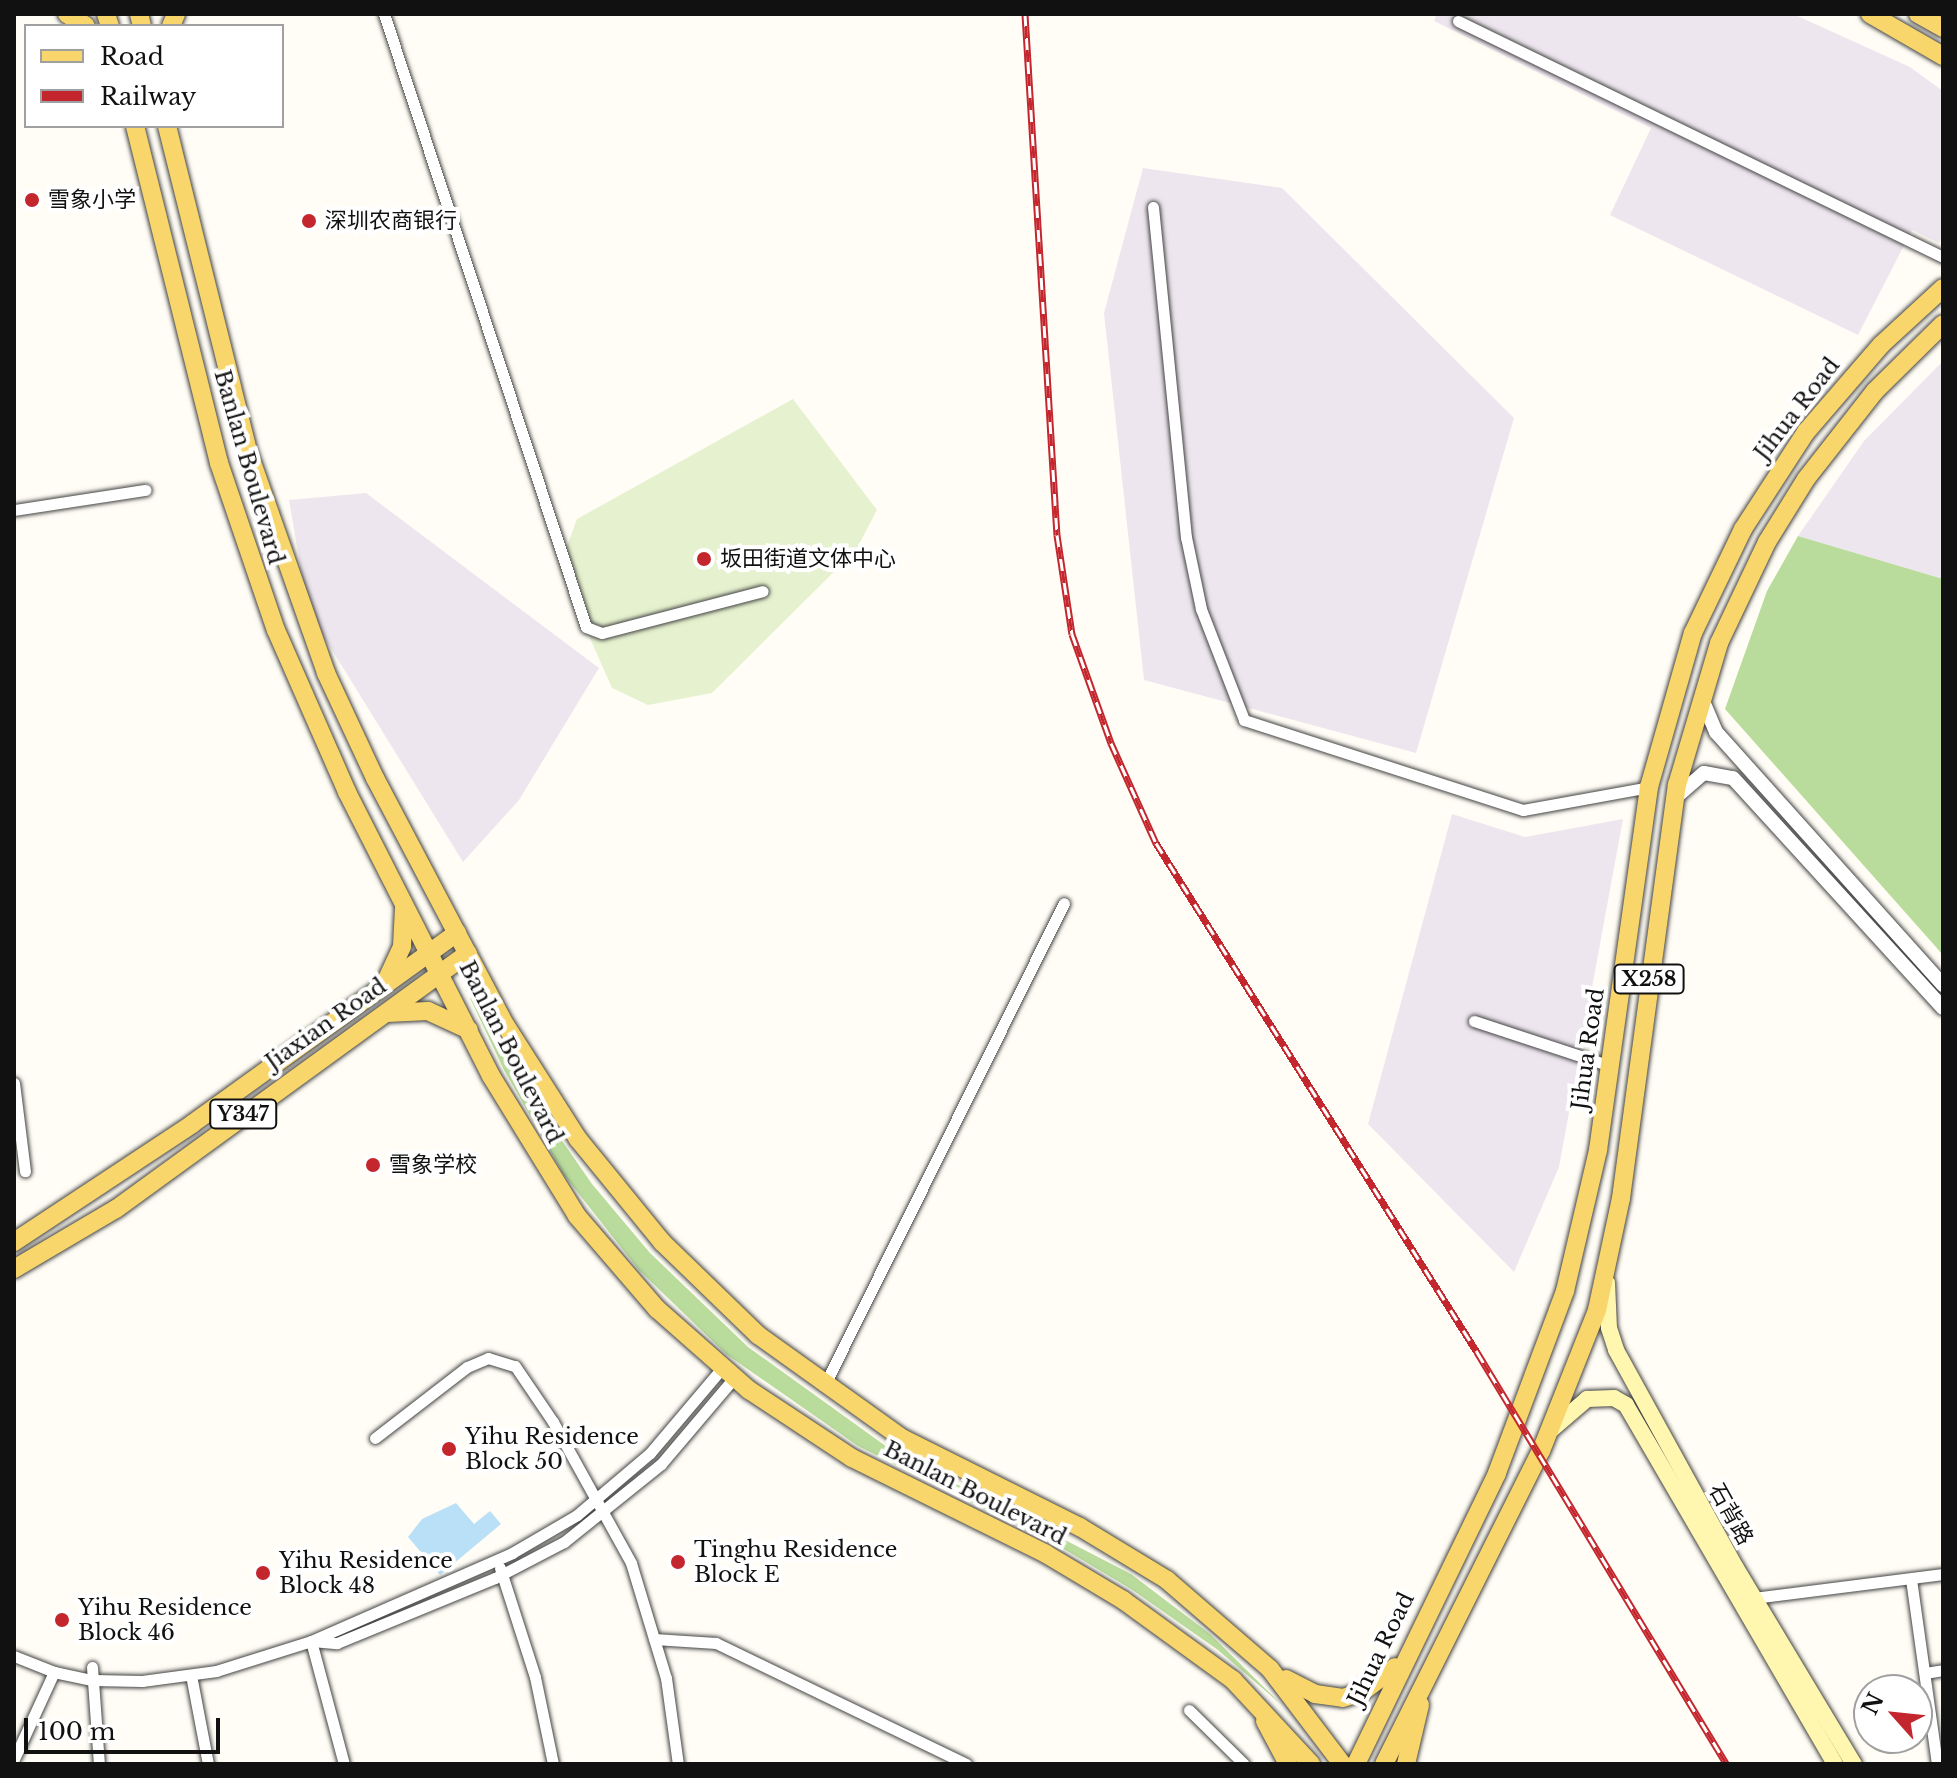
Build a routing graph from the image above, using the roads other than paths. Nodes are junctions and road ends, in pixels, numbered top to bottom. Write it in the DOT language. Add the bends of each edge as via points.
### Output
graph roads {
  1 [pos="384,14"];
  2 [pos="1870,14"];
  3 [pos="1918,14"];
  4 [pos="1458,21"];
  5 [pos="1943,28"];
  6 [pos="1943,56"];
  7 [pos="135,128"];
  8 [pos="167,128"];
  9 [pos="1153,207"];
  10 [pos="1943,257"];
  11 [pos="1943,288"];
  12 [pos="1943,324"];
  13 [pos="145,490"];
  14 [pos="14,510"];
  15 [pos="763,591"];
  16 [pos="1700,695"];
  17 [pos="1649,787"];
  18 [pos="1674,798"];
  19 [pos="402,896"];
  20 [pos="1064,903"];
  21 [pos="457,933"];
  22 [pos="431,951"];
  23 [pos="468,953"];
  24 [pos="442,972"];
  25 [pos="1943,985"];
  26 [pos="378,989"];
  27 [pos="1943,1008"];
  28 [pos="381,1015"];
  29 [pos="1474,1021"];
  30 [pos="470,1032"];
  31 [pos="1611,1066"];
  32 [pos="14,1083"];
  33 [pos="25,1171"];
  34 [pos="14,1242"];
  35 [pos="14,1269"];
  36 [pos="1606,1273"];
  37 [pos="728,1373"];
  38 [pos="824,1386"];
  39 [pos="1551,1430"];
  40 [pos="375,1438"];
  41 [pos="597,1500"];
  42 [pos="604,1514"];
  43 [pos="497,1560"];
  44 [pos="1943,1574"];
  45 [pos="503,1575"];
  46 [pos="1911,1579"];
  47 [pos="1753,1598"];
  48 [pos="654,1639"];
  49 [pos="311,1641"];
  50 [pos="14,1656"];
  51 [pos="1401,1662"];
  52 [pos="92,1667"];
  53 [pos="1270,1669"];
  54 [pos="1943,1670"];
  55 [pos="54,1672"];
  56 [pos="1925,1673"];
  57 [pos="191,1675"];
  58 [pos="1427,1675"];
  59 [pos="93,1680"];
  60 [pos="1255,1701"];
  61 [pos="1189,1710"];
  62 [pos="14,1759"];
  63 [pos="99,1764"];
  64 [pos="208,1764"];
  65 [pos="344,1764"];
  66 [pos="553,1764"];
  67 [pos="678,1764"];
  68 [pos="966,1764"];
  69 [pos="1244,1764"];
  70 [pos="1288,1764"];
  71 [pos="1311,1764"];
  72 [pos="1342,1764"];
  73 [pos="1356,1764"];
  74 [pos="1384,1764"];
  75 [pos="1406,1764"];
  76 [pos="1835,1764"];
  77 [pos="1854,1764"];
  78 [pos="1937,1764"];
  1 -- 15 [label="street" via="586,627 602,633"];
  2 -- 6 [label="main road"];
  3 -- 5 [label="main road"];
  4 -- 10 [label="street"];
  7 -- 19 [label="main road, Banlan Boulevard" via="204,406 255,575 321,739"];
  8 -- 21 [label="main road, Banlan Boulevard" via="234,398 285,564 350,726"];
  9 -- 17 [label="street" via="1186,537 1201,609 1244,720 1523,810"];
  11 -- 17 [label="main road, Jihua Road / X258" via="1830,402 1749,517 1684,657"];
  12 -- 16 [label="main road, X258" via="1867,400 1806,479 1749,575"];
  13 -- 14 [label="street"];
  16 -- 18 [label="main road, X258"];
  16 -- 25 [label="street" via="1716,732"];
  17 -- 31 [label="main road, Jihua Road / X258"];
  18 -- 27 [label="street" via="1704,773 1733,778"];
  18 -- 36 [label="main road, X258"];
  19 -- 22 [label="main road, Banlan Boulevard"];
  19 -- 26 [label="main road" via="402,946"];
  20 -- 38 [label="street"];
  21 -- 22 [label="main road, Jiaxian Road / Y347"];
  21 -- 23 [label="main road, Banlan Boulevard"];
  22 -- 24 [label="main road, Banlan Boulevard"];
  22 -- 26 [label="main road, Jiaxian Road / Y347"];
  23 -- 24 [label="main road, Jiaxian Road / Y347"];
  23 -- 38 [label="main road, Banlan Boulevard" via="552,1102 632,1209 725,1305"];
  24 -- 28 [label="main road, Jiaxian Road / Y347"];
  24 -- 30 [label="main road, Banlan Boulevard"];
  26 -- 34 [label="main road, Jiaxian Road / Y347" via="192,1124"];
  28 -- 30 [label="main road" via="428,1011"];
  28 -- 35 [label="main road, Jiaxian Road / Y347" via="116,1209"];
  29 -- 31 [label="street"];
  30 -- 37 [label="main road, Banlan Boulevard" via="510,1113 577,1216 648,1299"];
  31 -- 51 [label="main road, Jihua Road / X258" via="1589,1197 1551,1337 1497,1473"];
  32 -- 33 [label="street"];
  36 -- 39 [label="main road, X258" via="1585,1346"];
  36 -- 47 [label="main road, 石背路" via="1609,1328 1616,1350"];
  37 -- 41 [label="street"];
  37 -- 42 [label="street" via="661,1464"];
  37 -- 60 [label="main road, Banlan Boulevard" via="852,1458 1111,1592 1186,1642"];
  38 -- 53 [label="main road, Banlan Boulevard" via="941,1461 1139,1561 1212,1615"];
  39 -- 58 [label="main road, X258"];
  39 -- 76 [label="main road, 石背路" via="1587,1399 1614,1398 1626,1405"];
  40 -- 41 [label="street" via="467,1367 488,1358 515,1366"];
  41 -- 42 [label="street"];
  41 -- 43 [label="street"];
  42 -- 45 [label="street"];
  42 -- 48 [label="street" via="631,1563"];
  43 -- 45 [label="street"];
  43 -- 49 [label="street"];
  44 -- 46 [label="street"];
  45 -- 49 [label="street" via="337,1643"];
  45 -- 66 [label="street" via="535,1677"];
  46 -- 47 [label="street"];
  46 -- 56 [label="street"];
  47 -- 77 [label="main road, 石背路"];
  48 -- 67 [label="street" via="674,1718"];
  48 -- 68 [label="street" via="716,1643"];
  49 -- 57 [label="street"];
  49 -- 65 [label="street"];
  50 -- 55 [label="street"];
  51 -- 53 [label="main road" via="1362,1692 1343,1698 1315,1694"];
  51 -- 73 [label="main road, Jihua Road / X258"];
  52 -- 59 [label="street"];
  53 -- 72 [label="main road, Banlan Boulevard"];
  54 -- 56 [label="street"];
  55 -- 59 [label="street"];
  55 -- 62 [label="street"];
  56 -- 78 [label="street"];
  57 -- 59 [label="street"];
  57 -- 64 [label="street"];
  58 -- 74 [label="main road, X258"];
  58 -- 75 [label="main road, X258"];
  59 -- 63 [label="street"];
  60 -- 70 [label="main road"];
  60 -- 71 [label="main road, Banlan Boulevard"];
  61 -- 69 [label="street"];
}
